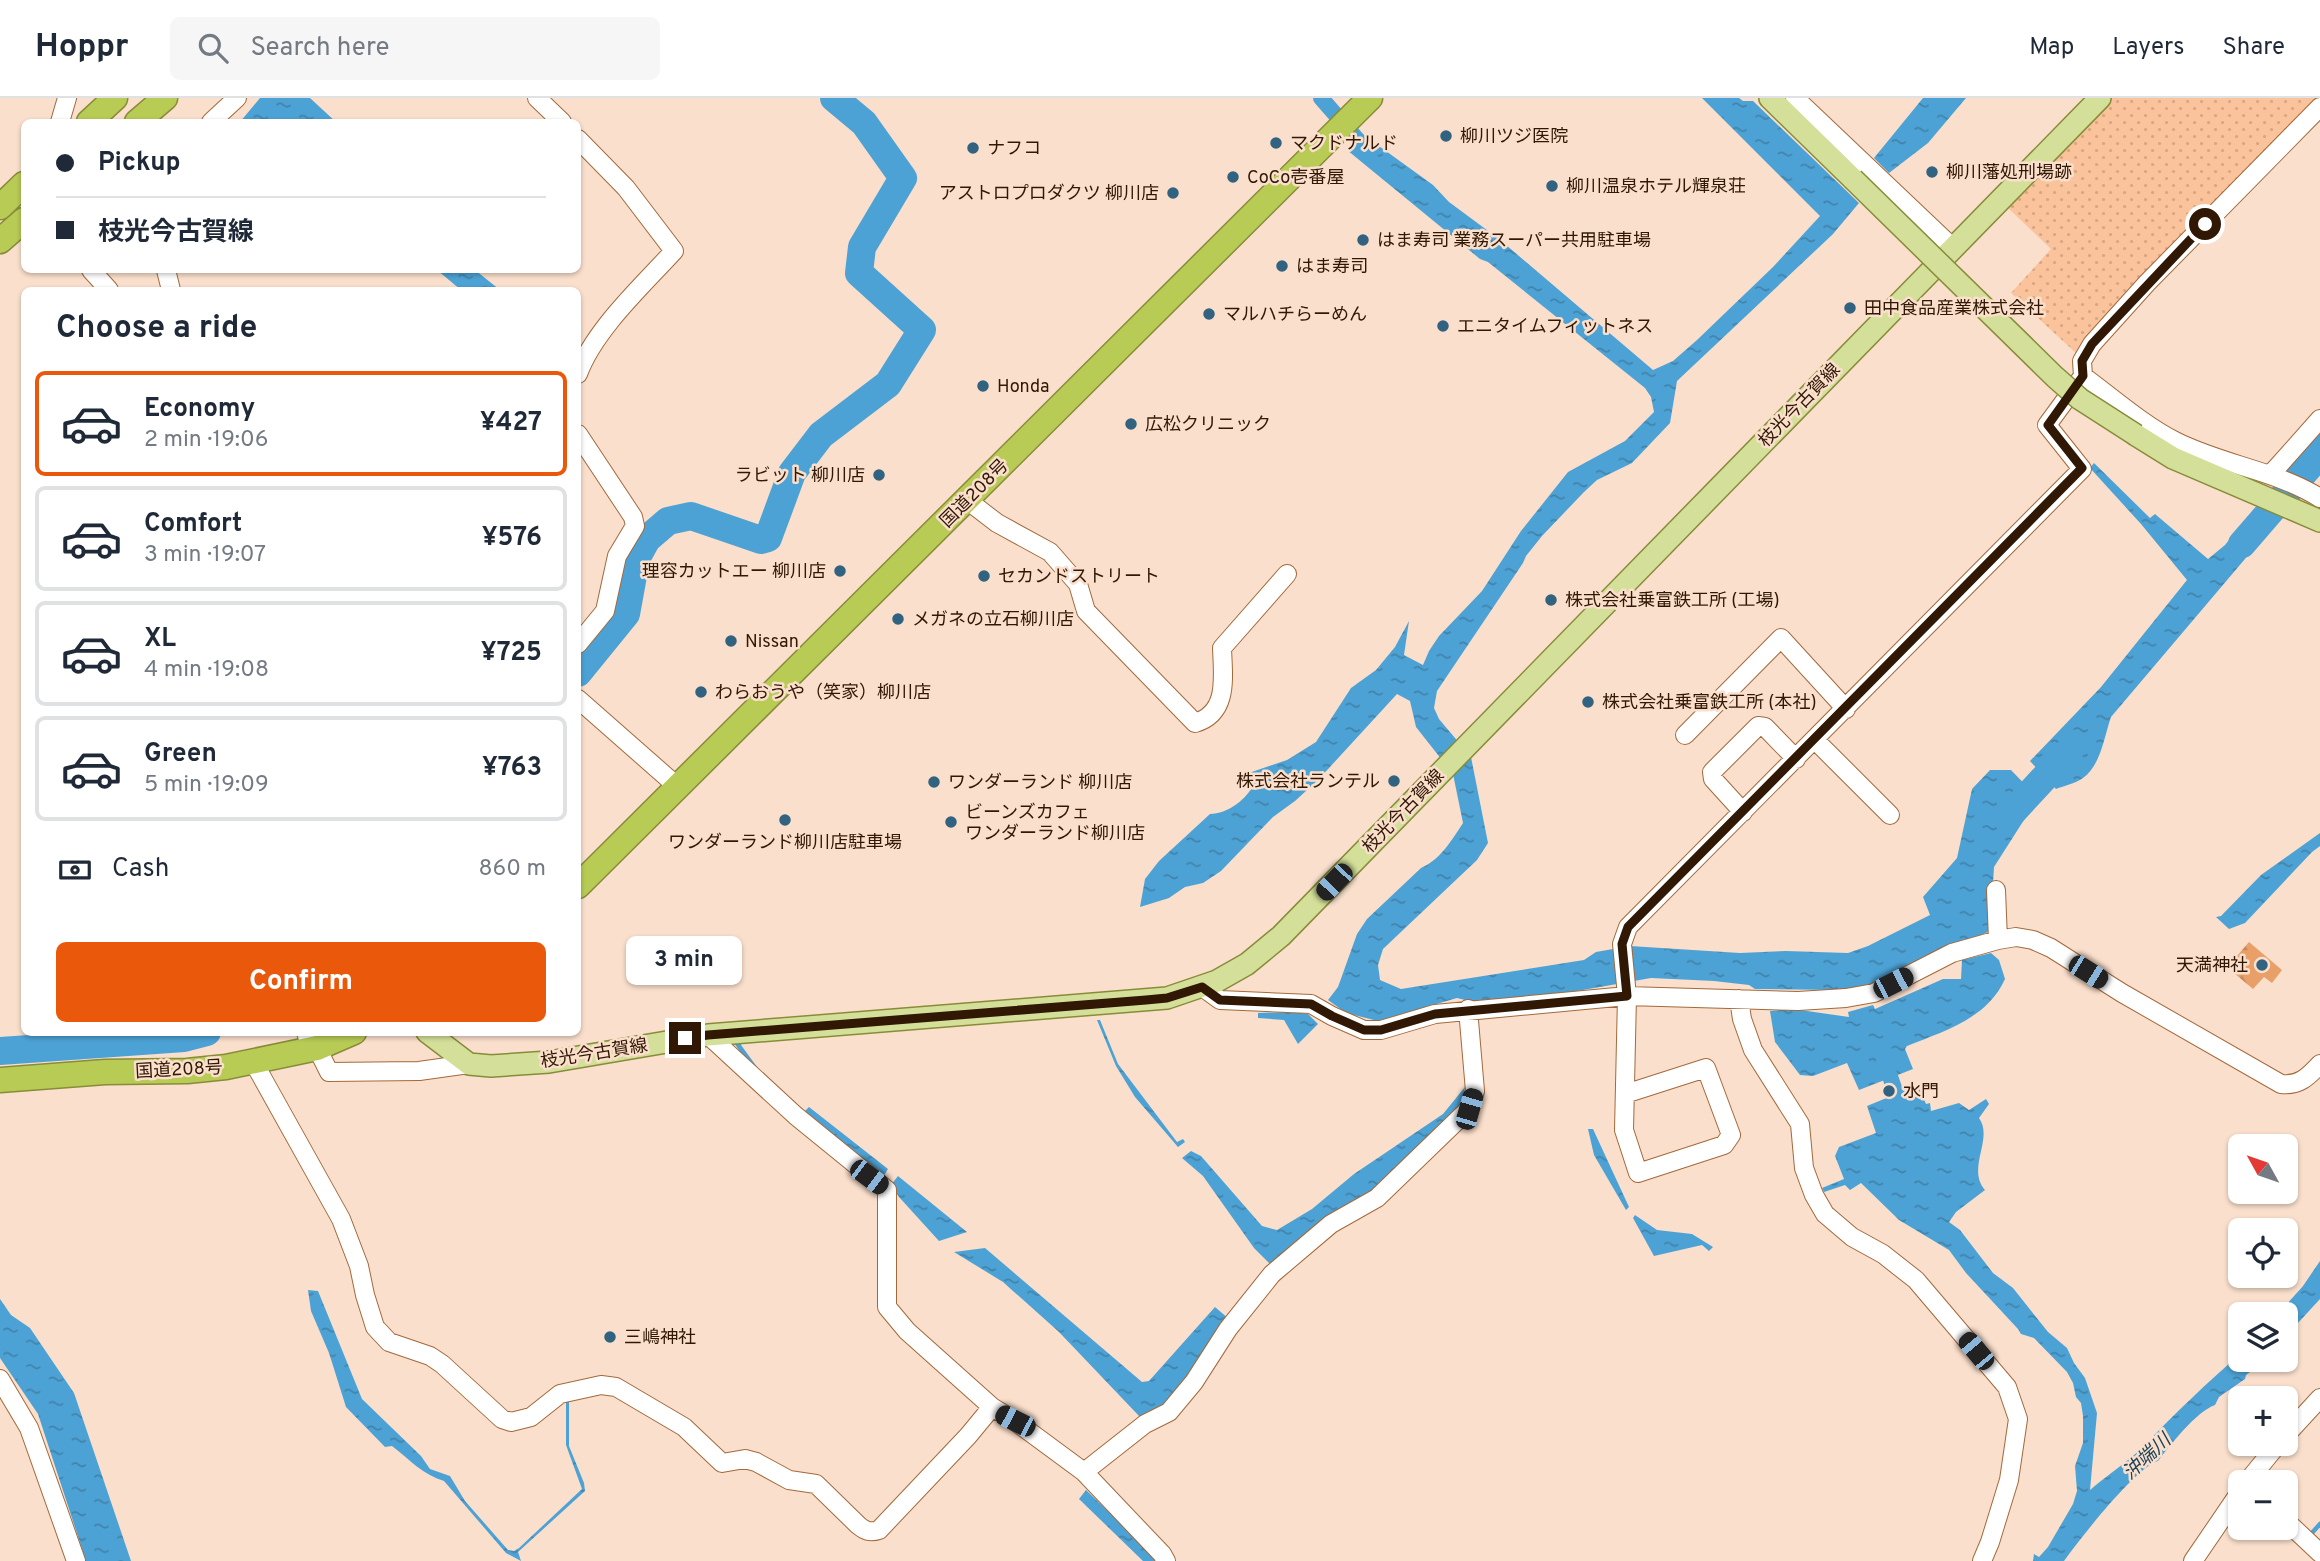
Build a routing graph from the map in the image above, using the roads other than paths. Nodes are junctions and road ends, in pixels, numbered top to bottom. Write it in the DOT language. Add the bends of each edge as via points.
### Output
graph roads {
  1 [pos="67,98"];
  2 [pos="115,98"];
  3 [pos="128,98"];
  4 [pos="165,98"];
  5 [pos="237,98"];
  6 [pos="537,98"];
  7 [pos="1370,98"];
  8 [pos="1770,98"];
  9 [pos="1795,98"];
  10 [pos="2100,98"];
  11 [pos="2320,107"];
  12 [pos="61,119"];
  13 [pos="92,119"];
  14 [pos="105,119"];
  15 [pos="140,119"];
  16 [pos="214,119"];
  17 [pos="559,119"];
  18 [pos="581,142"];
  19 [pos="1859,171"];
  20 [pos="21,190"];
  21 [pos="21,200"];
  22 [pos="6,220"];
  23 [pos="1953,248"];
  24 [pos="94,273"];
  25 [pos="106,287"];
  26 [pos="581,365"];
  27 [pos="2083,376"];
  28 [pos="2320,419"];
  29 [pos="581,439"];
  30 [pos="2274,476"];
  31 [pos="2313,494"];
  32 [pos="967,500"];
  33 [pos="2320,521"];
  34 [pos="1287,574"];
  35 [pos="581,640"];
  36 [pos="581,702"];
  37 [pos="1846,709"];
  38 [pos="1685,734"];
  39 [pos="1815,740"];
  40 [pos="1796,759"];
  41 [pos="678,787"];
  42 [pos="1743,812"];
  43 [pos="1890,816"];
  44 [pos="581,883"];
  45 [pos="1996,890"];
  46 [pos="1998,940"];
  47 [pos="1202,987"];
  48 [pos="1627,996"];
  49 [pos="1739,999"];
  50 [pos="1468,1009"];
  51 [pos="708,1035"];
  52 [pos="332,1036"];
  53 [pos="432,1036"];
  54 [pos="310,1040"];
  55 [pos="254,1063"];
  56 [pos="469,1064"];
  57 [pos="2320,1064"];
  58 [pos="0,1080"];
  59 [pos="1625,1094"];
  60 [pos="0,1379"];
  61 [pos="2320,1398"];
  62 [pos="992,1407"];
  63 [pos="2298,1422"];
  64 [pos="2268,1456"];
  65 [pos="2257,1470"];
  66 [pos="1084,1472"];
  67 [pos="2228,1510"];
  68 [pos="76,1561"];
  69 [pos="1166,1561"];
  70 [pos="1982,1561"];
  71 [pos="2193,1561"];
  1 -- 12 [label="street"];
  2 -- 13 [label="highway"];
  3 -- 14 [label="highway"];
  4 -- 15 [label="highway"];
  5 -- 16 [label="street"];
  6 -- 17 [label="street"];
  7 -- 32 [label="highway, 国道208号"];
  8 -- 19 [label="main road"];
  9 -- 19 [label="street"];
  10 -- 23 [label="main road, 枝光今古賀線"];
  11 -- 27 [label="street" via="2092,344 2082,361"];
  18 -- 26 [label="street" via="625,188 674,251 595,339"];
  19 -- 23 [label="street" via="1887,184"];
  19 -- 33 [label="main road, bridge" via="2080,399 2173,457"];
  20 -- 22 [label="highway"];
  21 -- 22 [label="highway"];
  23 -- 47 [label="main road, 枝光今古賀線" via="1281,936 1247,964"];
  24 -- 25 [label="street"];
  27 -- 30 [label="street" via="2177,442"];
  27 -- 37 [label="street" via="2048,425 2082,468"];
  28 -- 30 [label="street"];
  29 -- 35 [label="street" via="635,526 617,556 605,611"];
  30 -- 31 [label="street"];
  32 -- 34 [label="street" via="997,523 1050,552 1078,584 1086,611 1195,723 1217,708 1223,687 1222,648"];
  32 -- 41 [label="highway, 国道208号"];
  36 -- 41 [label="street"];
  37 -- 38 [label="street" via="1781,638"];
  37 -- 39 [label="street"];
  39 -- 40 [label="street"];
  39 -- 43 [label="street"];
  40 -- 42 [label="street"];
  40 -- 42 [label="street" via="1765,727 1758,726 1712,772"];
  41 -- 44 [label="highway, 国道208号"];
  42 -- 48 [label="street" via="1628,927 1622,944"];
  45 -- 46 [label="street"];
  46 -- 49 [label="street" via="1952,953 1874,993 1825,1000"];
  46 -- 57 [label="street" via="2016,937 2052,948 2281,1083 2302,1081"];
  47 -- 50 [label="street" via="1220,1000 1311,1004 1364,1030"];
  47 -- 51 [label="main road, 枝光今古賀線" via="1167,998"];
  48 -- 49 [label="street"];
  48 -- 50 [label="street"];
  48 -- 59 [label="street"];
  49 -- 70 [label="street" via="1753,1050 1800,1124 1804,1168 1825,1214 1916,1280 2007,1387 2018,1419 2009,1480"];
  50 -- 66 [label="street" via="1475,1091 1469,1109 1377,1198 1331,1224 1272,1274 1169,1412 1145,1424"];
  51 -- 56 [label="main road, 枝光今古賀線" via="549,1062"];
  51 -- 62 [label="street" via="796,1116 887,1190 887,1307 907,1331"];
  52 -- 54 [label="highway, 国道208号"];
  53 -- 56 [label="main road"];
  54 -- 55 [label="highway, 国道208号"];
  54 -- 56 [label="street" via="328,1072 419,1071"];
  55 -- 58 [label="highway, 国道208号" via="187,1071"];
  55 -- 62 [label="street" via="341,1219 375,1327 389,1342 442,1364 502,1419 512,1422 531,1417 559,1394 601,1385 616,1388 684,1427 722,1463 745,1459 789,1479 816,1484 858,1525 872,1532 879,1530"];
  59 -- 59 [label="street" via="1706,1068 1731,1135 1724,1145 1638,1173 1624,1129"];
  60 -- 68 [label="street" via="29,1428"];
  61 -- 63 [label="street"];
  62 -- 66 [label="street"];
  64 -- 65 [label="street"];
  66 -- 69 [label="street"];
  67 -- 71 [label="street"];
}
